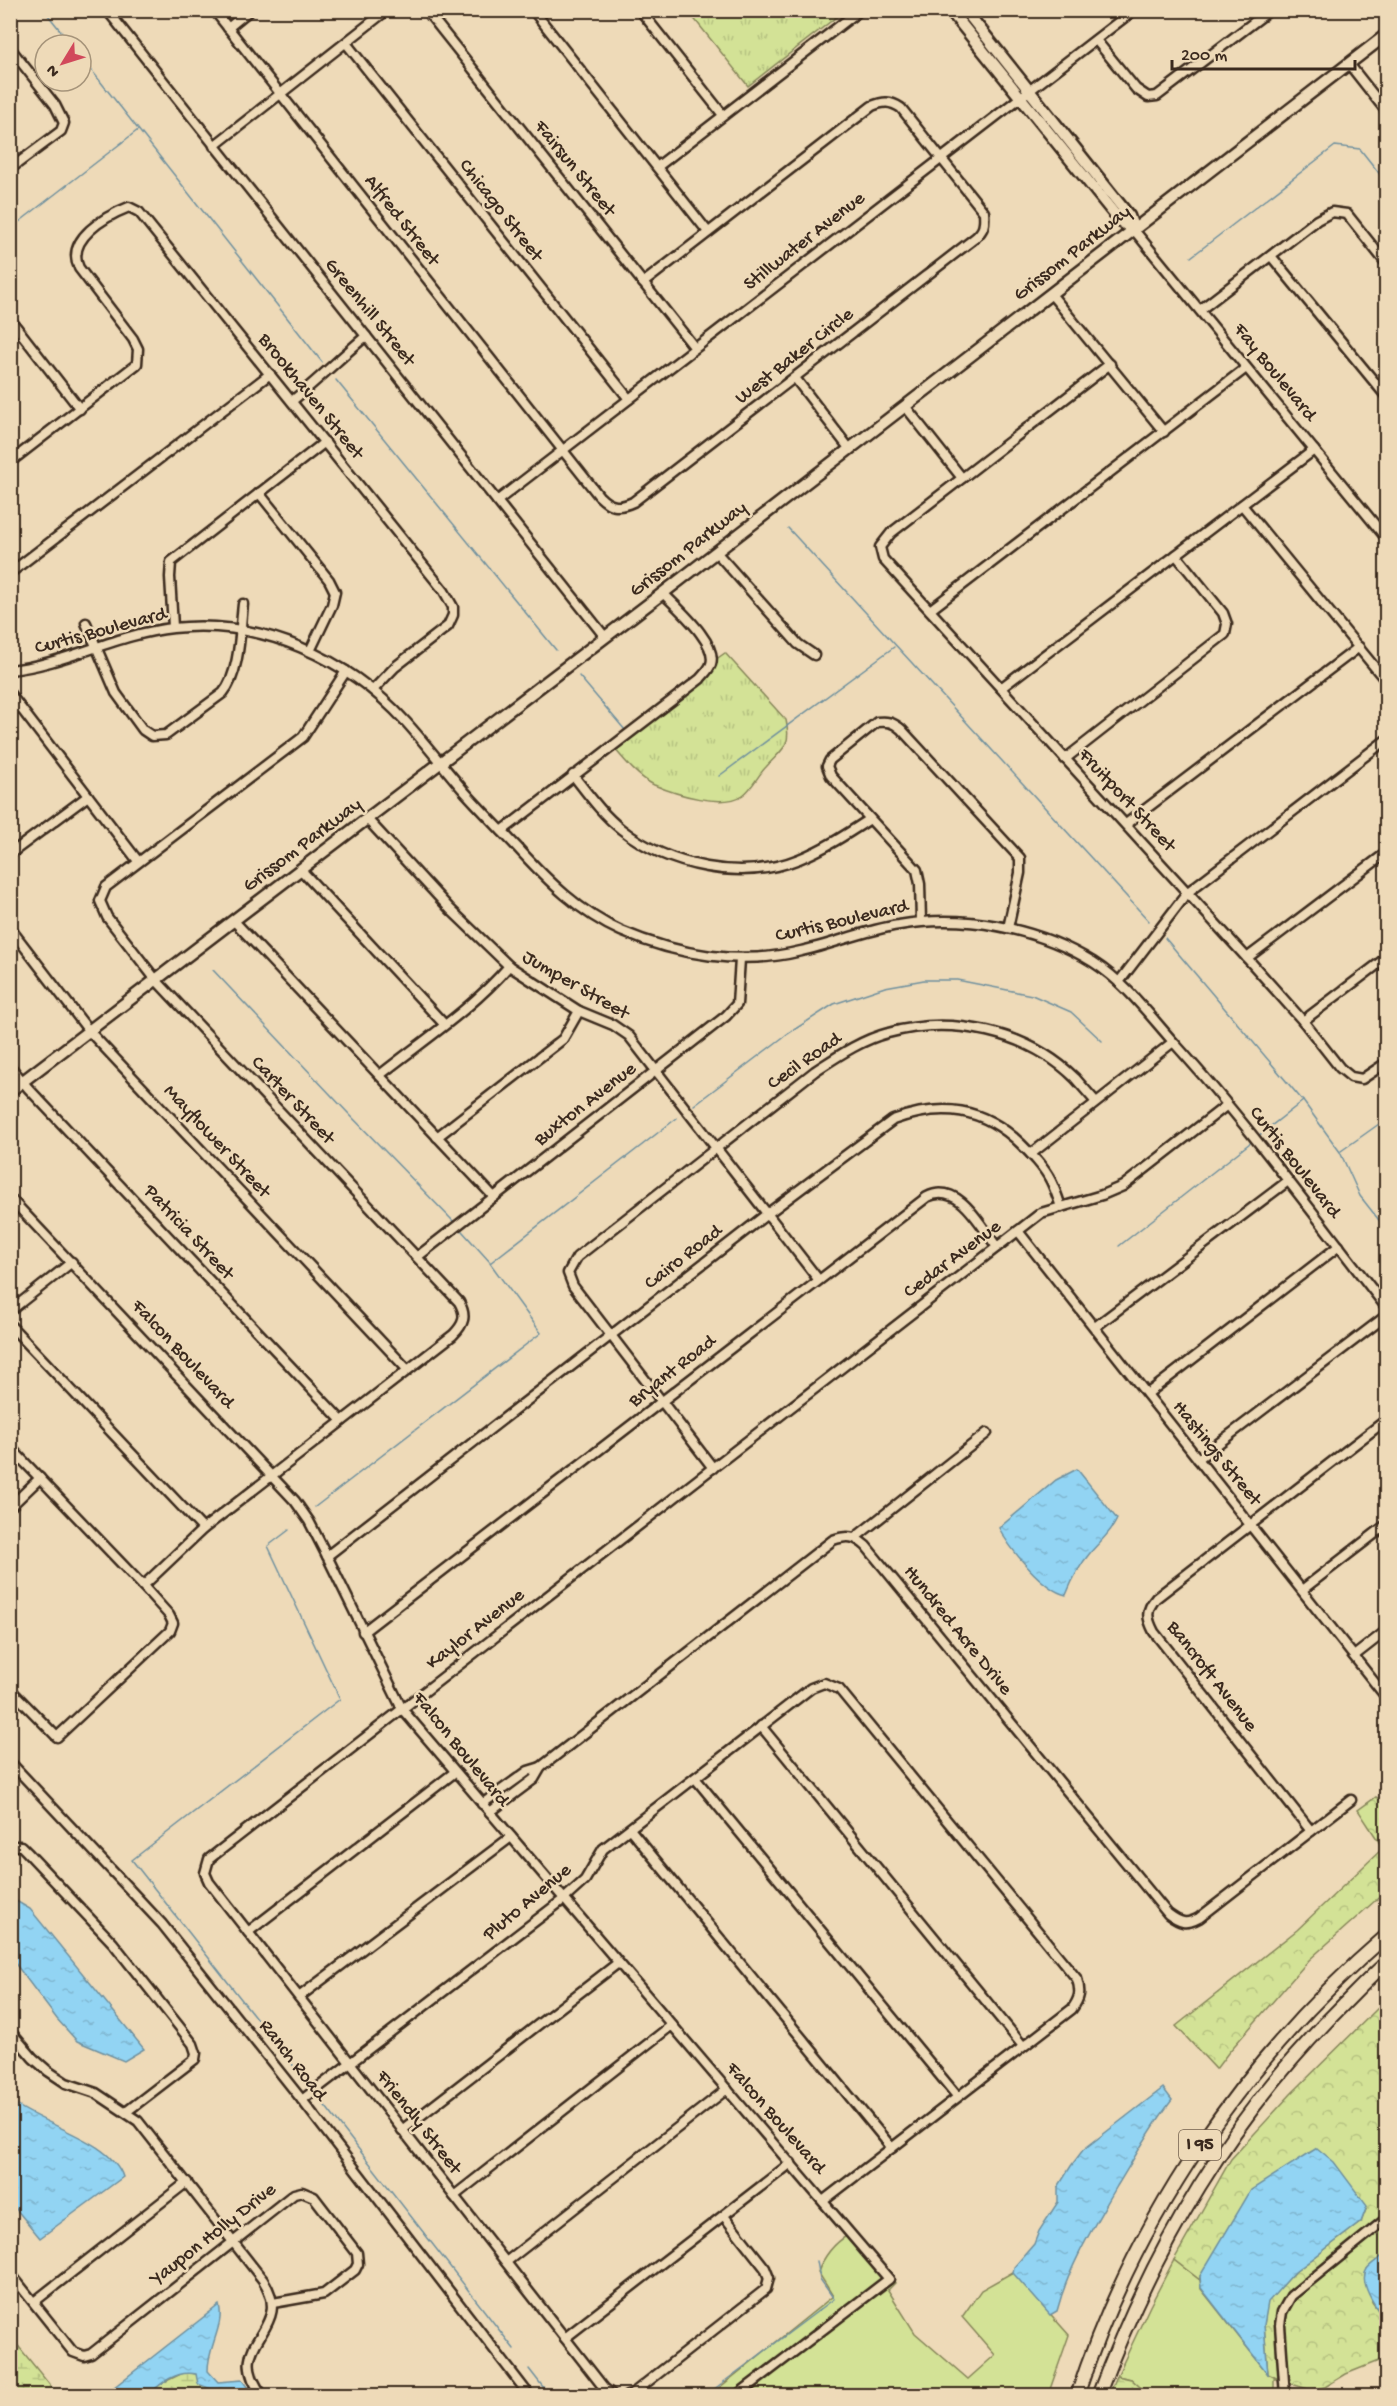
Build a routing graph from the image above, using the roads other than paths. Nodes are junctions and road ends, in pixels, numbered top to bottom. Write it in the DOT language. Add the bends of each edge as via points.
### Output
graph roads {
  1 [pos="107,10"];
  2 [pos="214,10"];
  3 [pos="250,10"];
  4 [pos="387,10"];
  5 [pos="426,10"];
  6 [pos="533,10"];
  7 [pos="640,10"];
  8 [pos="860,10"];
  9 [pos="950,10"];
  10 [pos="965,10"];
  11 [pos="1134,10"];
  12 [pos="1270,10"];
  13 [pos="228,28"];
  14 [pos="1386,35"];
  15 [pos="1096,40"];
  16 [pos="345,43"];
  17 [pos="10,48"];
  18 [pos="1349,64"];
  19 [pos="1029,91"];
  20 [pos="279,94"];
  21 [pos="1020,98"];
  22 [pos="1386,111"];
  23 [pos="723,116"];
  24 [pos="214,146"];
  25 [pos="941,158"];
  26 [pos="657,167"];
  27 [pos="10,170"];
  28 [pos="1134,230"];
  29 [pos="708,232"];
  30 [pos="1271,256"];
  31 [pos="1386,263"];
  32 [pos="644,283"];
  33 [pos="1051,294"];
  34 [pos="1200,310"];
  35 [pos="10,319"];
  36 [pos="366,336"];
  37 [pos="695,348"];
  38 [pos="1110,364"];
  39 [pos="1246,368"];
  40 [pos="270,374"];
  41 [pos="795,378"];
  42 [pos="1386,396"];
  43 [pos="628,399"];
  44 [pos="292,401"];
  45 [pos="905,406"];
  46 [pos="80,409"];
  47 [pos="1164,432"];
  48 [pos="325,442"];
  49 [pos="849,448"];
  50 [pos="1314,450"];
  51 [pos="562,451"];
  52 [pos="12,458"];
  53 [pos="962,478"];
  54 [pos="259,493"];
  55 [pos="497,501"];
  56 [pos="1242,505"];
  57 [pos="1386,538"];
  58 [pos="716,552"];
  59 [pos="1176,555"];
  60 [pos="10,573"];
  61 [pos="663,593"];
  62 [pos="243,604"];
  63 [pos="930,610"];
  64 [pos="86,622"];
  65 [pos="173,627"];
  66 [pos="240,630"];
  67 [pos="605,637"];
  68 [pos="95,647"];
  69 [pos="1359,647"];
  70 [pos="310,651"];
  71 [pos="814,655"];
  72 [pos="10,670"];
  73 [pos="346,670"];
  74 [pos="1386,681"];
  75 [pos="1001,688"];
  76 [pos="373,690"];
  77 [pos="10,693"];
  78 [pos="1386,740"];
  79 [pos="1065,759"];
  80 [pos="441,763"];
  81 [pos="573,775"];
  82 [pos="88,796"];
  83 [pos="367,819"];
  84 [pos="870,819"];
  85 [pos="1126,824"];
  86 [pos="502,831"];
  87 [pos="1386,853"];
  88 [pos="10,854"];
  89 [pos="138,861"];
  90 [pos="301,870"];
  91 [pos="1188,892"];
  92 [pos="234,921"];
  93 [pos="921,921"];
  94 [pos="10,928"];
  95 [pos="1008,928"];
  96 [pos="1247,958"];
  97 [pos="1386,958"];
  98 [pos="740,959"];
  99 [pos="509,966"];
  100 [pos="156,980"];
  101 [pos="1119,982"];
  102 [pos="579,1011"];
  103 [pos="1303,1021"];
  104 [pos="444,1024"];
  105 [pos="89,1031"];
  106 [pos="1173,1042"];
  107 [pos="1386,1063"];
  108 [pos="10,1066"];
  109 [pos="656,1071"];
  110 [pos="380,1075"];
  111 [pos="23,1082"];
  112 [pos="10,1091"];
  113 [pos="1096,1102"];
  114 [pos="1227,1105"];
  115 [pos="437,1137"];
  116 [pos="716,1149"];
  117 [pos="1031,1154"];
  118 [pos="1288,1181"];
  119 [pos="494,1197"];
  120 [pos="12,1203"];
  121 [pos="1061,1207"];
  122 [pos="767,1214"];
  123 [pos="1018,1232"];
  124 [pos="997,1246"];
  125 [pos="1339,1246"];
  126 [pos="417,1257"];
  127 [pos="72,1262"];
  128 [pos="818,1279"];
  129 [pos="1386,1307"];
  130 [pos="10,1311"];
  131 [pos="1386,1316"];
  132 [pos="10,1325"];
  133 [pos="1095,1327"];
  134 [pos="612,1335"];
  135 [pos="407,1369"];
  136 [pos="1147,1394"];
  137 [pos="662,1402"];
  138 [pos="1386,1420"];
  139 [pos="342,1421"];
  140 [pos="987,1433"];
  141 [pos="10,1447"];
  142 [pos="1198,1459"];
  143 [pos="712,1468"];
  144 [pos="272,1475"];
  145 [pos="40,1478"];
  146 [pos="10,1507"];
  147 [pos="1251,1524"];
  148 [pos="1386,1525"];
  149 [pos="202,1529"];
  150 [pos="856,1537"];
  151 [pos="327,1556"];
  152 [pos="143,1586"];
  153 [pos="1302,1590"];
  154 [pos="1386,1631"];
  155 [pos="363,1632"];
  156 [pos="1354,1656"];
  157 [pos="10,1689"];
  158 [pos="1386,1697"];
  159 [pos="402,1709"];
  160 [pos="761,1726"];
  161 [pos="10,1762"];
  162 [pos="541,1767"];
  163 [pos="455,1772"];
  164 [pos="695,1778"];
  165 [pos="1351,1800"];
  166 [pos="482,1804"];
  167 [pos="490,1812"];
  168 [pos="630,1829"];
  169 [pos="1311,1831"];
  170 [pos="511,1837"];
  171 [pos="10,1846"];
  172 [pos="206,1866"];
  173 [pos="564,1899"];
  174 [pos="248,1932"];
  175 [pos="1386,1936"];
  176 [pos="1386,1962"];
  177 [pos="618,1963"];
  178 [pos="299,1997"];
  179 [pos="672,2025"];
  180 [pos="10,2031"];
  181 [pos="1023,2046"];
  182 [pos="351,2065"];
  183 [pos="727,2089"];
  184 [pos="957,2096"];
  185 [pos="302,2100"];
  186 [pos="126,2112"];
  187 [pos="402,2130"];
  188 [pos="892,2148"];
  189 [pos="791,2163"];
  190 [pos="187,2182"];
  191 [pos="454,2196"];
  192 [pos="823,2201"];
  193 [pos="724,2216"];
  194 [pos="1386,2219"];
  195 [pos="233,2242"];
  196 [pos="506,2262"];
  197 [pos="10,2273"];
  198 [pos="34,2302"];
  199 [pos="273,2303"];
  200 [pos="565,2338"];
  201 [pos="262,2396"];
  202 [pos="530,2396"];
  203 [pos="614,2396"];
  204 [pos="627,2396"];
  205 [pos="736,2396"];
  206 [pos="1077,2396"];
  207 [pos="1098,2396"];
  208 [pos="1285,2396"];
  1 -- 24 [label="street, Greenhill Street"];
  2 -- 13 [label="street, Alfred Street"];
  3 -- 13 [label="street"];
  4 -- 16 [label="street"];
  5 -- 32 [label="street, Fairsun Street"];
  6 -- 26 [label="street"];
  7 -- 23 [label="street"];
  8 -- 23 [label="street"];
  9 -- 21 [label="main road, Fay Boulevard"];
  10 -- 19 [label="main road, Fay Boulevard"];
  11 -- 15 [label="street, Stillwater Avenue"];
  12 -- 15 [label="street" via="1157,96 1148,97 1136,89"];
  13 -- 20 [label="street, Alfred Street"];
  14 -- 18 [label="main road, Grissom Parkway"];
  15 -- 19 [label="street, Stillwater Avenue"];
  16 -- 20 [label="street"];
  16 -- 43 [label="street, Chicago Street"];
  17 -- 27 [label="street" via="55,105 64,123 61,131"];
  18 -- 22 [label="street"];
  18 -- 28 [label="main road, Grissom Parkway"];
  19 -- 21 [label="street, Stillwater Avenue"];
  19 -- 28 [label="main road, Fay Boulevard" via="1129,216"];
  20 -- 24 [label="street"];
  20 -- 51 [label="street, Alfred Street"];
  21 -- 25 [label="street, Stillwater Avenue"];
  21 -- 28 [label="main road, Fay Boulevard" via="1120,221"];
  23 -- 26 [label="street"];
  24 -- 36 [label="street, Greenhill Street"];
  25 -- 29 [label="street, West Baker Circle" via="901,108 893,102 882,102"];
  25 -- 37 [label="street, Stillwater Avenue"];
  25 -- 41 [label="street, West Baker Circle" via="984,212 982,231"];
  26 -- 29 [label="street"];
  28 -- 33 [label="main road, Grissom Parkway"];
  28 -- 34 [label="street, Fay Boulevard"];
  29 -- 32 [label="street"];
  30 -- 31 [label="street" via="1332,212 1347,214"];
  30 -- 34 [label="street"];
  30 -- 42 [label="street"];
  32 -- 37 [label="street, Fairsun Street"];
  33 -- 38 [label="street"];
  33 -- 45 [label="main road, Grissom Parkway"];
  34 -- 39 [label="street, Fay Boulevard"];
  35 -- 46 [label="street"];
  36 -- 44 [label="street"];
  36 -- 55 [label="street, Greenhill Street"];
  37 -- 43 [label="street, Stillwater Avenue"];
  38 -- 47 [label="street"];
  38 -- 53 [label="street"];
  39 -- 47 [label="street"];
  39 -- 50 [label="street, Fay Boulevard"];
  40 -- 44 [label="street, Brookhaven Street"];
  40 -- 46 [label="street, Brookhaven Street" via="139,212 129,207 116,212 79,241 75,261 133,339 138,349 137,364"];
  40 -- 60 [label="street"];
  41 -- 49 [label="street"];
  41 -- 51 [label="street, West Baker Circle" via="624,506 606,504"];
  43 -- 51 [label="street, Stillwater Avenue"];
  44 -- 48 [label="street, Brookhaven Street"];
  45 -- 49 [label="main road, Grissom Parkway"];
  45 -- 53 [label="street"];
  46 -- 52 [label="street"];
  47 -- 63 [label="street"];
  48 -- 54 [label="street"];
  48 -- 76 [label="street, Brookhaven Street" via="453,607 448,626 395,667"];
  49 -- 58 [label="main road, Grissom Parkway"];
  50 -- 56 [label="street"];
  50 -- 57 [label="street, Fay Boulevard"];
  51 -- 55 [label="street, Stillwater Avenue"];
  53 -- 63 [label="street, Fruitport Street" via="891,533 880,547 883,559"];
  54 -- 65 [label="street" via="171,562"];
  54 -- 70 [label="street" via="335,592"];
  55 -- 67 [label="street, Greenhill Street"];
  56 -- 59 [label="street"];
  56 -- 69 [label="street"];
  58 -- 61 [label="main road, Grissom Parkway"];
  58 -- 71 [label="street" via="798,644"];
  59 -- 75 [label="street"];
  59 -- 79 [label="street" via="1223,613 1225,634"];
  61 -- 67 [label="main road, Grissom Parkway"];
  61 -- 81 [label="street" via="707,641 712,653 711,666 700,679"];
  62 -- 66 [label="street"];
  63 -- 75 [label="street, Fruitport Street"];
  64 -- 68 [label="street"];
  65 -- 66 [label="street, Curtis Boulevard"];
  65 -- 68 [label="street, Curtis Boulevard"];
  66 -- 68 [label="street" via="230,685 166,735 152,736 143,730 116,693"];
  66 -- 70 [label="street, Curtis Boulevard" via="274,637"];
  67 -- 80 [label="main road, Grissom Parkway"];
  68 -- 72 [label="street, Curtis Boulevard" via="35,668"];
  69 -- 74 [label="street"];
  69 -- 85 [label="street"];
  70 -- 73 [label="street, Curtis Boulevard"];
  73 -- 76 [label="street, Curtis Boulevard"];
  73 -- 89 [label="street" via="303,737"];
  75 -- 79 [label="street, Fruitport Street"];
  76 -- 80 [label="street, Curtis Boulevard"];
  77 -- 82 [label="street"];
  78 -- 91 [label="street"];
  79 -- 85 [label="street, Fruitport Street"];
  80 -- 83 [label="main road, Grissom Parkway"];
  80 -- 86 [label="street, Curtis Boulevard"];
  81 -- 84 [label="street" via="621,830 675,858 723,870 796,861"];
  81 -- 86 [label="street"];
  82 -- 88 [label="street"];
  82 -- 89 [label="street"];
  83 -- 90 [label="main road, Grissom Parkway"];
  83 -- 99 [label="street, Jumper Street"];
  84 -- 93 [label="street" via="917,870"];
  84 -- 95 [label="street" via="831,776 827,766 877,722 886,721 901,729 1020,858"];
  85 -- 91 [label="street, Fruitport Street"];
  86 -- 98 [label="street, Curtis Boulevard" via="544,876 614,928 687,952"];
  87 -- 96 [label="street"];
  89 -- 100 [label="street, Carter Street" via="106,887 99,901"];
  90 -- 92 [label="main road, Grissom Parkway"];
  90 -- 104 [label="street"];
  91 -- 96 [label="street, Fruitport Street"];
  91 -- 101 [label="street"];
  92 -- 100 [label="main road, Grissom Parkway"];
  92 -- 110 [label="street"];
  93 -- 95 [label="street, Curtis Boulevard"];
  93 -- 98 [label="street, Curtis Boulevard" via="876,928 800,952"];
  94 -- 105 [label="street, Mayflower Street"];
  95 -- 101 [label="street, Curtis Boulevard" via="1044,939 1093,962"];
  96 -- 103 [label="street, Fruitport Street"];
  97 -- 103 [label="street"];
  98 -- 109 [label="street, Buxton Avenue" via="736,1005"];
  99 -- 102 [label="street, Jumper Street"];
  99 -- 104 [label="street" via="489,989"];
  100 -- 105 [label="main road, Grissom Parkway"];
  100 -- 126 [label="street, Carter Street"];
  101 -- 106 [label="street, Curtis Boulevard"];
  102 -- 109 [label="street, Jumper Street" via="629,1036"];
  102 -- 115 [label="street" via="563,1039"];
  103 -- 107 [label="street, Fruitport Street" via="1351,1077 1362,1079"];
  104 -- 110 [label="street"];
  105 -- 111 [label="main road, Grissom Parkway"];
  105 -- 135 [label="street, Mayflower Street"];
  106 -- 113 [label="street"];
  106 -- 114 [label="street, Curtis Boulevard"];
  108 -- 111 [label="street, Patricia Street"];
  109 -- 116 [label="street, Jumper Street"];
  109 -- 119 [label="street, Buxton Avenue"];
  110 -- 115 [label="street"];
  111 -- 112 [label="main road, Grissom Parkway"];
  111 -- 139 [label="street, Patricia Street"];
  113 -- 116 [label="street, Cecil Road" via="1074,1077 1014,1039 953,1025 921,1026 886,1033 847,1050"];
  113 -- 117 [label="street"];
  114 -- 118 [label="street, Curtis Boulevard"];
  114 -- 121 [label="street, Cedar Avenue" via="1123,1186"];
  115 -- 119 [label="street"];
  116 -- 122 [label="street, Jumper Street"];
  116 -- 134 [label="street, Cecil Road" via="576,1257 568,1273 573,1286"];
  117 -- 121 [label="street, Cairo Road" via="1051,1180"];
  117 -- 122 [label="street, Cairo Road" via="1011,1134 972,1113 915,1112 874,1132"];
  118 -- 125 [label="street, Curtis Boulevard"];
  118 -- 133 [label="street"];
  119 -- 126 [label="street, Buxton Avenue"];
  120 -- 127 [label="street, Falcon Boulevard"];
  121 -- 123 [label="street, Cedar Avenue" via="1041,1213"];
  122 -- 128 [label="street, Jumper Street"];
  122 -- 134 [label="street, Cairo Road"];
  123 -- 124 [label="street, Cedar Avenue"];
  123 -- 133 [label="street, Hastings Street"];
  124 -- 128 [label="street, Bryant Road" via="954,1195 936,1192"];
  124 -- 143 [label="street, Cedar Avenue"];
  125 -- 129 [label="street, Curtis Boulevard"];
  125 -- 136 [label="street"];
  126 -- 135 [label="street, Carter Street" via="459,1302 464,1318 453,1335"];
  127 -- 130 [label="street"];
  127 -- 144 [label="street, Falcon Boulevard"];
  128 -- 137 [label="street, Bryant Road"];
  131 -- 142 [label="street"];
  132 -- 149 [label="street"];
  133 -- 136 [label="street, Hastings Street"];
  134 -- 137 [label="street"];
  134 -- 151 [label="street, Cairo Road"];
  135 -- 139 [label="street"];
  136 -- 142 [label="street, Hastings Street"];
  137 -- 143 [label="street"];
  137 -- 155 [label="street, Bryant Road"];
  138 -- 147 [label="street, Bancroft Avenue"];
  139 -- 144 [label="street"];
  140 -- 150 [label="street"];
  141 -- 145 [label="street"];
  142 -- 147 [label="street, Hastings Street"];
  143 -- 159 [label="street, Kaylor Avenue"];
  144 -- 149 [label="street"];
  144 -- 151 [label="street, Falcon Boulevard" via="304,1515"];
  145 -- 146 [label="street"];
  145 -- 152 [label="street"];
  147 -- 153 [label="street, Hastings Street"];
  147 -- 169 [label="street, Bancroft Avenue" via="1156,1599 1147,1612 1148,1620"];
  148 -- 153 [label="street"];
  149 -- 152 [label="street"];
  150 -- 162 [label="street" via="833,1540"];
  150 -- 169 [label="street, Hundred Acre Drive" via="1175,1920 1191,1923 1199,1918"];
  151 -- 155 [label="street, Falcon Boulevard"];
  152 -- 157 [label="street" via="169,1615 173,1623 170,1631 57,1737"];
  153 -- 156 [label="street, Hastings Street"];
  154 -- 156 [label="street"];
  155 -- 159 [label="street, Falcon Boulevard"];
  156 -- 158 [label="street, Hastings Street"];
  159 -- 163 [label="street, Falcon Boulevard"];
  159 -- 172 [label="street, Kaylor Avenue" via="216,1852"];
  160 -- 164 [label="street, Pluto Avenue"];
  160 -- 181 [label="street"];
  160 -- 181 [label="street, Pluto Avenue" via="811,1688 824,1683 838,1689 1077,1979 1081,1990 1072,2009"];
  161 -- 185 [label="street, Ranch Road" via="162,1924"];
  162 -- 166 [label="street" via="528,1771"];
  162 -- 167 [label="street" via="534,1779"];
  163 -- 166 [label="street, Falcon Boulevard"];
  163 -- 174 [label="street"];
  164 -- 168 [label="street, Pluto Avenue"];
  164 -- 184 [label="street"];
  165 -- 169 [label="street"];
  166 -- 167 [label="street, Falcon Boulevard"];
  167 -- 170 [label="street, Falcon Boulevard"];
  168 -- 173 [label="street, Pluto Avenue" via="603,1849 585,1880"];
  168 -- 188 [label="street"];
  170 -- 173 [label="street, Falcon Boulevard"];
  170 -- 178 [label="street"];
  171 -- 186 [label="street" via="21,1846 113,1943 193,2044 195,2059"];
  172 -- 174 [label="street, Friendly Street" via="209,1882"];
  173 -- 177 [label="street, Falcon Boulevard"];
  173 -- 182 [label="street, Pluto Avenue"];
  174 -- 178 [label="street, Friendly Street"];
  175 -- 206 [label="highway, I 95" via="1291,2027 1221,2113 1168,2194 1125,2274 1092,2347"];
  176 -- 207 [label="highway, I 95" via="1319,2029 1220,2152 1154,2267"];
  177 -- 179 [label="street, Falcon Boulevard"];
  177 -- 187 [label="street"];
  178 -- 182 [label="street, Friendly Street"];
  179 -- 183 [label="street, Falcon Boulevard"];
  179 -- 191 [label="street"];
  180 -- 186 [label="street" via="48,2072 96,2093"];
  181 -- 184 [label="street"];
  182 -- 185 [label="street, Pluto Avenue"];
  182 -- 187 [label="street, Friendly Street"];
  183 -- 189 [label="street, Falcon Boulevard"];
  183 -- 196 [label="street"];
  184 -- 188 [label="street"];
  185 -- 202 [label="street, Ranch Road"];
  186 -- 190 [label="street" via="149,2133"];
  187 -- 191 [label="street, Friendly Street"];
  188 -- 192 [label="street"];
  189 -- 192 [label="street, Falcon Boulevard"];
  189 -- 193 [label="street"];
  190 -- 195 [label="street"];
  190 -- 198 [label="street"];
  191 -- 196 [label="street, Friendly Street"];
  192 -- 205 [label="street, Falcon Boulevard" via="889,2279"];
  193 -- 200 [label="street"];
  193 -- 204 [label="street" via="765,2268 769,2278 766,2289"];
  194 -- 208 [label="street" via="1303,2285 1286,2304 1280,2325"];
  195 -- 198 [label="street, Yaupon Holly Drive" via="91,2354 73,2352"];
  195 -- 199 [label="street" via="269,2290"];
  195 -- 199 [label="street, Yaupon Holly Drive" via="294,2194 302,2192 314,2197 357,2253 355,2270 324,2294"];
  196 -- 200 [label="street, Friendly Street"];
  197 -- 198 [label="street, Yaupon Holly Drive"];
  199 -- 201 [label="street" via="268,2323 253,2344 250,2356 251,2377"];
  200 -- 203 [label="street, Friendly Street" via="603,2388"];
}
